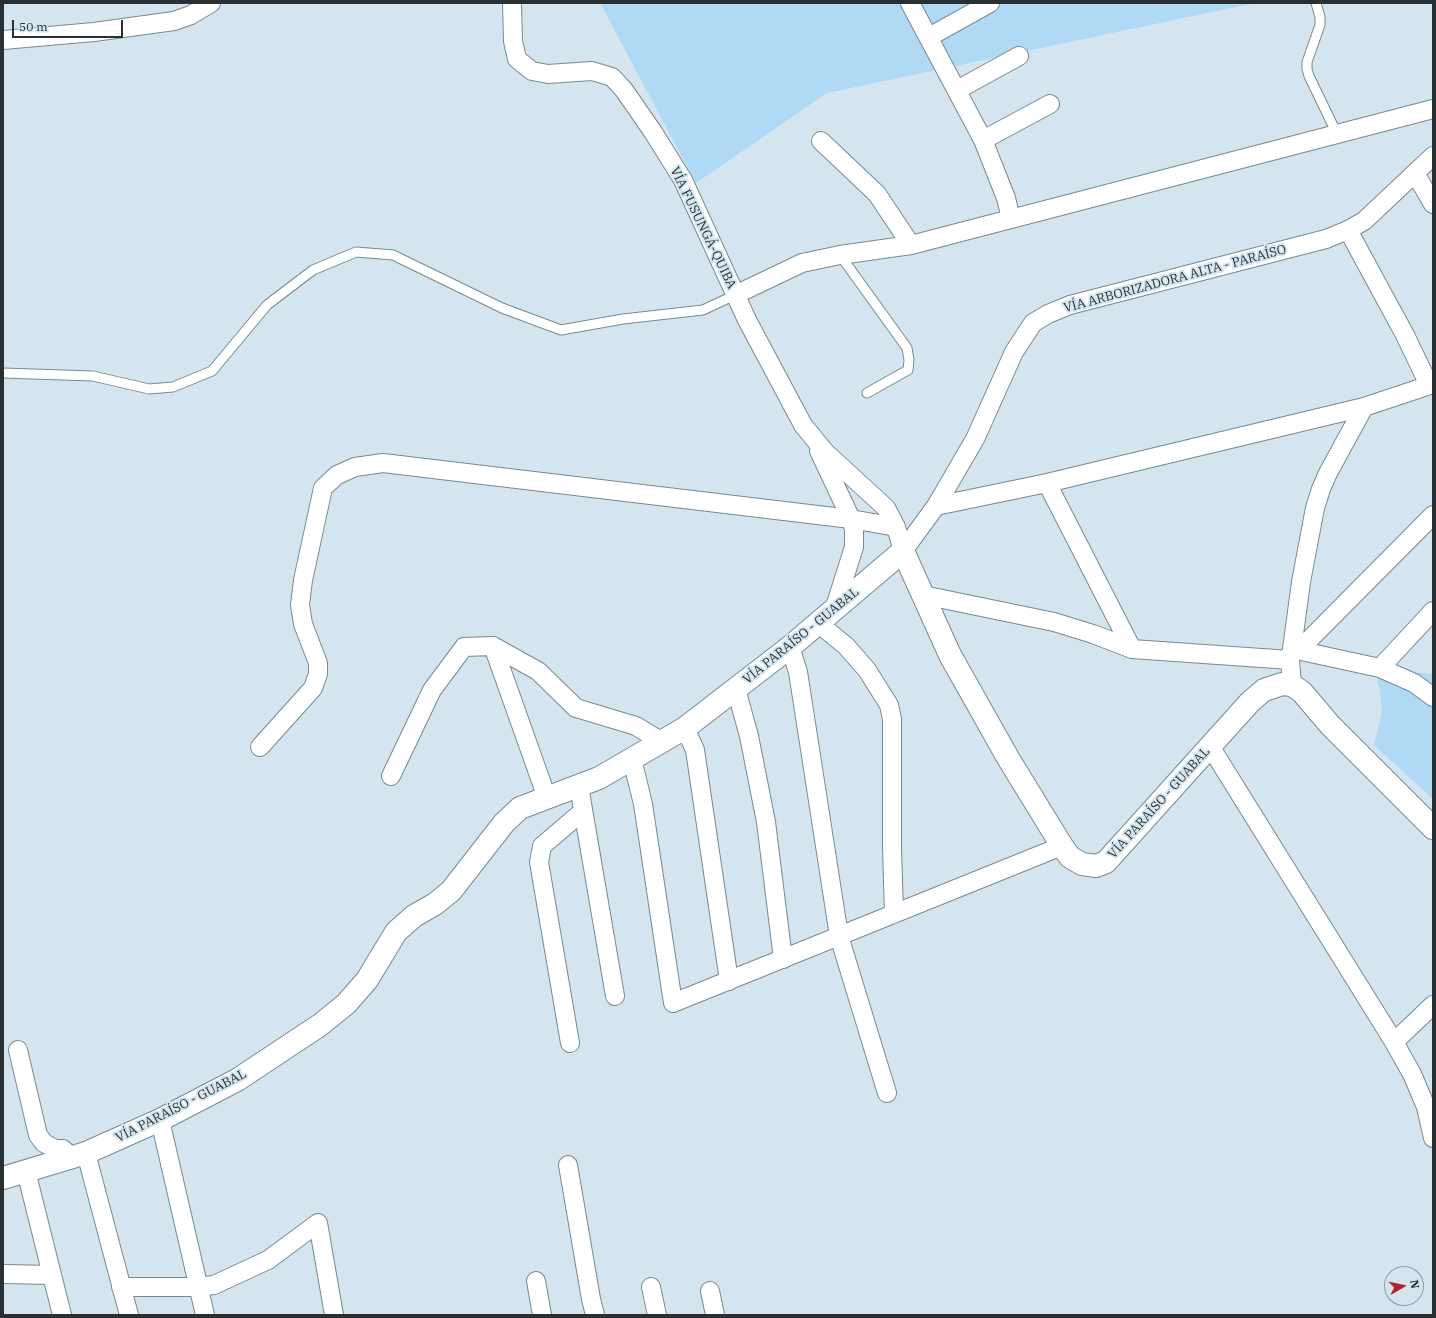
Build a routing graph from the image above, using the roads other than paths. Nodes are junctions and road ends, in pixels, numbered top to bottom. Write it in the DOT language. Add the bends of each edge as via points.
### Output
graph roads {
  1 [pos="211,3"];
  2 [pos="910,3"];
  3 [pos="990,3"];
  4 [pos="1316,3"];
  5 [pos="512,4"];
  6 [pos="929,37"];
  7 [pos="3,40"];
  8 [pos="1019,56"];
  9 [pos="957,90"];
  10 [pos="1050,104"];
  11 [pos="1433,109"];
  12 [pos="1337,134"];
  13 [pos="983,140"];
  14 [pos="821,141"];
  15 [pos="1433,156"];
  16 [pos="1415,173"];
  17 [pos="1433,204"];
  18 [pos="1012,219"];
  19 [pos="1348,230"];
  20 [pos="911,246"];
  21 [pos="840,255"];
  22 [pos="736,295"];
  23 [pos="3,373"];
  24 [pos="1431,385"];
  25 [pos="867,393"];
  26 [pos="1364,407"];
  27 [pos="814,440"];
  28 [pos="1047,482"];
  29 [pos="936,506"];
  30 [pos="1433,515"];
  31 [pos="851,518"];
  32 [pos="896,527"];
  33 [pos="903,551"];
  34 [pos="923,595"];
  35 [pos="1433,611"];
  36 [pos="827,617"];
  37 [pos="493,646"];
  38 [pos="790,647"];
  39 [pos="1132,649"];
  40 [pos="1293,653"];
  41 [pos="1380,668"];
  42 [pos="1292,685"];
  43 [pos="736,689"];
  44 [pos="1433,697"];
  45 [pos="685,728"];
  46 [pos="662,742"];
  47 [pos="1210,746"];
  48 [pos="260,748"];
  49 [pos="632,759"];
  50 [pos="391,776"];
  51 [pos="579,786"];
  52 [pos="547,798"];
  53 [pos="583,811"];
  54 [pos="1433,828"];
  55 [pos="1062,846"];
  56 [pos="894,914"];
  57 [pos="839,936"];
  58 [pos="783,959"];
  59 [pos="729,981"];
  60 [pos="615,996"];
  61 [pos="1433,1005"];
  62 [pos="1394,1042"];
  63 [pos="570,1043"];
  64 [pos="18,1050"];
  65 [pos="887,1093"];
  66 [pos="160,1120"];
  67 [pos="1433,1138"];
  68 [pos="77,1156"];
  69 [pos="568,1165"];
  70 [pos="26,1172"];
  71 [pos="3,1178"];
  72 [pos="3,1274"];
  73 [pos="52,1275"];
  74 [pos="536,1280"];
  75 [pos="651,1287"];
  76 [pos="121,1288"];
  77 [pos="710,1291"];
  78 [pos="202,1300"];
  79 [pos="62,1315"];
  80 [pos="129,1315"];
  81 [pos="190,1315"];
  82 [pos="334,1315"];
  83 [pos="542,1315"];
  84 [pos="596,1315"];
  85 [pos="657,1315"];
  86 [pos="716,1315"];
  1 -- 7 [label="street" via="191,16 174,21 94,32"];
  2 -- 6 [label="street"];
  3 -- 6 [label="street"];
  4 -- 12 [label="lane" via="1320,25 1307,69"];
  5 -- 22 [label="street, VÍA FUSUNGÁ-QUIBA" via="515,53 517,59 532,71 548,74 592,71 612,77 624,90 683,180"];
  6 -- 9 [label="street"];
  8 -- 9 [label="street"];
  9 -- 13 [label="street"];
  10 -- 13 [label="street"];
  11 -- 12 [label="street"];
  12 -- 18 [label="street"];
  13 -- 18 [label="street"];
  14 -- 20 [label="street" via="877,194"];
  15 -- 16 [label="street, VÍA ARBORIZADORA ALTA - PARAÍSO"];
  16 -- 17 [label="street"];
  16 -- 19 [label="street, VÍA ARBORIZADORA ALTA - PARAÍSO" via="1364,221"];
  18 -- 20 [label="street"];
  19 -- 24 [label="street"];
  19 -- 29 [label="street, VÍA ARBORIZADORA ALTA - PARAÍSO" via="1326,239 1070,305 1048,314 1033,324 1014,352 975,439"];
  20 -- 21 [label="street"];
  21 -- 22 [label="street" via="802,264"];
  21 -- 25 [label="lane" via="907,348 908,370"];
  22 -- 23 [label="lane" via="703,310 623,319 561,330 502,308 393,255 356,252 313,270 267,305 212,371 173,387 149,389 93,376"];
  22 -- 27 [label="street, VÍA FUSUNGÁ-QUIBA" via="746,320 799,418"];
  24 -- 26 [label="street"];
  26 -- 28 [label="street"];
  26 -- 40 [label="street" via="1321,489 1301,582"];
  27 -- 31 [label="street"];
  27 -- 32 [label="street" via="886,508"];
  28 -- 29 [label="street"];
  28 -- 39 [label="street"];
  29 -- 33 [label="street, VÍA ARBORIZADORA ALTA - PARAÍSO"];
  30 -- 40 [label="street"];
  31 -- 32 [label="street"];
  31 -- 36 [label="street" via="854,547"];
  31 -- 48 [label="street" via="383,463 355,467 336,475 322,488 303,580 300,605 303,624 318,663 318,674 313,688"];
  32 -- 33 [label="street"];
  33 -- 34 [label="street, VÍA PARAÍSO - GUABAL"];
  33 -- 36 [label="street, VÍA PARAÍSO - GUABAL"];
  34 -- 39 [label="street" via="1054,622"];
  34 -- 55 [label="street, VÍA PARAÍSO - GUABAL" via="950,655 1008,758"];
  35 -- 41 [label="street"];
  36 -- 38 [label="street, VÍA PARAÍSO - GUABAL"];
  36 -- 56 [label="street" via="846,646 867,670 889,705 892,719"];
  37 -- 46 [label="street" via="538,671 576,708 636,726"];
  37 -- 50 [label="street" via="464,647 432,690"];
  37 -- 52 [label="street"];
  38 -- 43 [label="street, VÍA PARAÍSO - GUABAL"];
  38 -- 57 [label="street" via="798,672"];
  39 -- 40 [label="street" via="1252,658"];
  40 -- 41 [label="street"];
  40 -- 42 [label="street"];
  41 -- 44 [label="street" via="1414,682"];
  42 -- 47 [label="street, VÍA PARAÍSO - GUABAL" via="1282,684 1264,690"];
  42 -- 54 [label="street" via="1302,692 1330,725"];
  43 -- 45 [label="street, VÍA PARAÍSO - GUABAL"];
  43 -- 58 [label="street" via="749,736 766,822"];
  45 -- 46 [label="street, VÍA PARAÍSO - GUABAL"];
  45 -- 59 [label="street" via="695,750"];
  46 -- 49 [label="street, VÍA PARAÍSO - GUABAL"];
  47 -- 55 [label="street, VÍA PARAÍSO - GUABAL" via="1106,862 1096,866 1082,864 1070,857"];
  47 -- 62 [label="street"];
  49 -- 51 [label="street, VÍA PARAÍSO - GUABAL" via="600,778"];
  49 -- 59 [label="street" via="643,804 674,1003"];
  51 -- 52 [label="street, VÍA PARAÍSO - GUABAL"];
  51 -- 53 [label="street"];
  52 -- 66 [label="street, VÍA PARAÍSO - GUABAL" via="520,808 504,823 451,891 414,916 396,932 367,980 346,1004 320,1025 237,1080"];
  53 -- 60 [label="street"];
  53 -- 63 [label="street" via="542,846 539,862"];
  55 -- 56 [label="street"];
  56 -- 57 [label="street"];
  57 -- 58 [label="street"];
  57 -- 65 [label="street"];
  58 -- 59 [label="street"];
  61 -- 62 [label="street"];
  62 -- 67 [label="street" via="1426,1107"];
  64 -- 68 [label="street" via="38,1135 44,1143 55,1149 63,1149"];
  66 -- 68 [label="street, VÍA PARAÍSO - GUABAL"];
  66 -- 78 [label="street"];
  68 -- 70 [label="street, VÍA PARAÍSO - GUABAL"];
  68 -- 76 [label="street"];
  69 -- 84 [label="street"];
  70 -- 71 [label="street, VÍA PARAÍSO - GUABAL"];
  70 -- 73 [label="street"];
  72 -- 73 [label="street"];
  73 -- 79 [label="street"];
  74 -- 83 [label="street"];
  75 -- 85 [label="street"];
  76 -- 78 [label="street"];
  76 -- 80 [label="street"];
  77 -- 86 [label="street"];
  78 -- 81 [label="street"];
  78 -- 82 [label="street" via="214,1285 268,1260 318,1223"];
}
